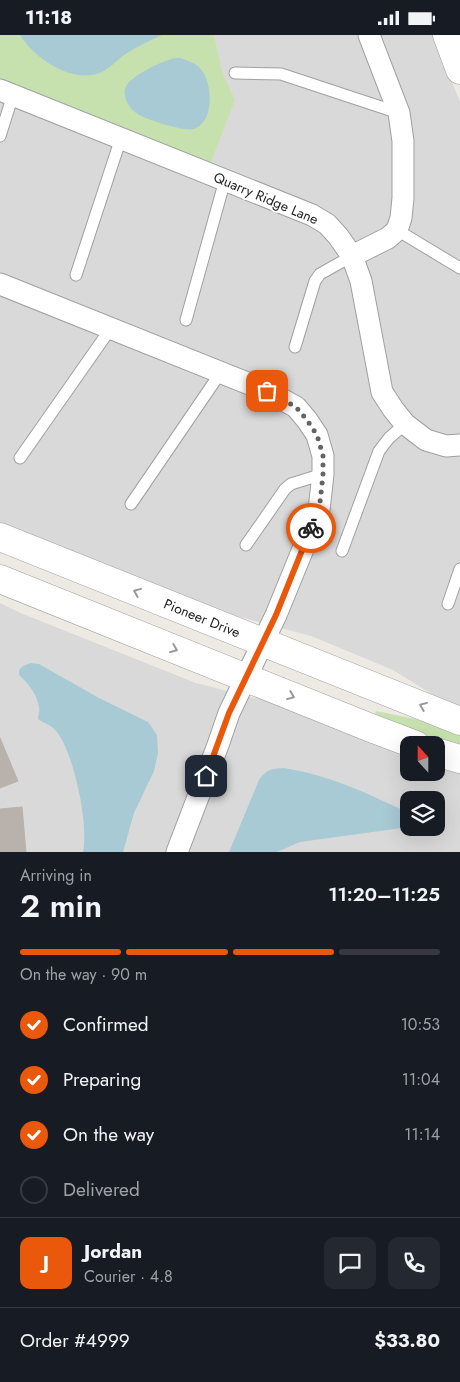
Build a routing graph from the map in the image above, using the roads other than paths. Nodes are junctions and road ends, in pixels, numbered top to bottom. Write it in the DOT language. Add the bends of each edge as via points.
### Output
graph roads {
  1 [pos="369,35"];
  2 [pos="447,35"];
  3 [pos="460,69"];
  4 [pos="235,73"];
  5 [pos="7,92"];
  6 [pos="399,113"];
  7 [pos="0,136"];
  8 [pos="121,138"];
  9 [pos="225,179"];
  10 [pos="396,230"];
  11 [pos="352,255"];
  12 [pos="460,268"];
  13 [pos="76,275"];
  14 [pos="0,285"];
  15 [pos="186,320"];
  16 [pos="111,328"];
  17 [pos="295,347"];
  18 [pos="221,372"];
  19 [pos="406,423"];
  20 [pos="460,445"];
  21 [pos="20,458"];
  22 [pos="323,475"];
  23 [pos="131,504"];
  24 [pos="0,537"];
  25 [pos="246,545"];
  26 [pos="342,551"];
  27 [pos="460,569"];
  28 [pos="0,579"];
  29 [pos="448,604"];
  30 [pos="264,642"];
  31 [pos="246,678"];
  32 [pos="460,721"];
  33 [pos="400,739"];
  34 [pos="445,755"];
  35 [pos="460,759"];
  36 [pos="177,852"];
  1 -- 6 [label="street"];
  2 -- 3 [label="street"];
  4 -- 6 [label="lane" via="281,75"];
  5 -- 7 [label="lane"];
  5 -- 8 [label="street, Quarry Ridge Lane"];
  6 -- 10 [label="street" via="403,141 403,198"];
  8 -- 9 [label="street, Quarry Ridge Lane"];
  8 -- 13 [label="lane"];
  9 -- 11 [label="street, Quarry Ridge Lane" via="312,215 327,224"];
  9 -- 15 [label="lane"];
  10 -- 11 [label="street"];
  10 -- 12 [label="lane"];
  11 -- 17 [label="lane" via="320,274 315,281"];
  11 -- 19 [label="street, Quarry Ridge Lane" via="361,281 382,392"];
  14 -- 16 [label="street"];
  16 -- 18 [label="street"];
  16 -- 21 [label="lane"];
  18 -- 22 [label="street" via="296,407 317,435 323,456"];
  18 -- 23 [label="lane"];
  19 -- 20 [label="street, Quarry Ridge Lane" via="426,440 446,446"];
  19 -- 26 [label="lane" via="378,451"];
  22 -- 25 [label="lane" via="291,484 285,489"];
  22 -- 30 [label="street" via="319,511"];
  30 -- 24 [label="street, Pioneer Drive, one-way"];
  27 -- 29 [label="lane"];
  28 -- 31 [label="street, one-way"];
  30 -- 31 [label="street"];
  32 -- 30 [label="street, Pioneer Drive, one-way"];
  31 -- 33 [label="street, one-way"];
  31 -- 36 [label="street" via="229,713"];
  34 -- 35 [label="street"];
}
